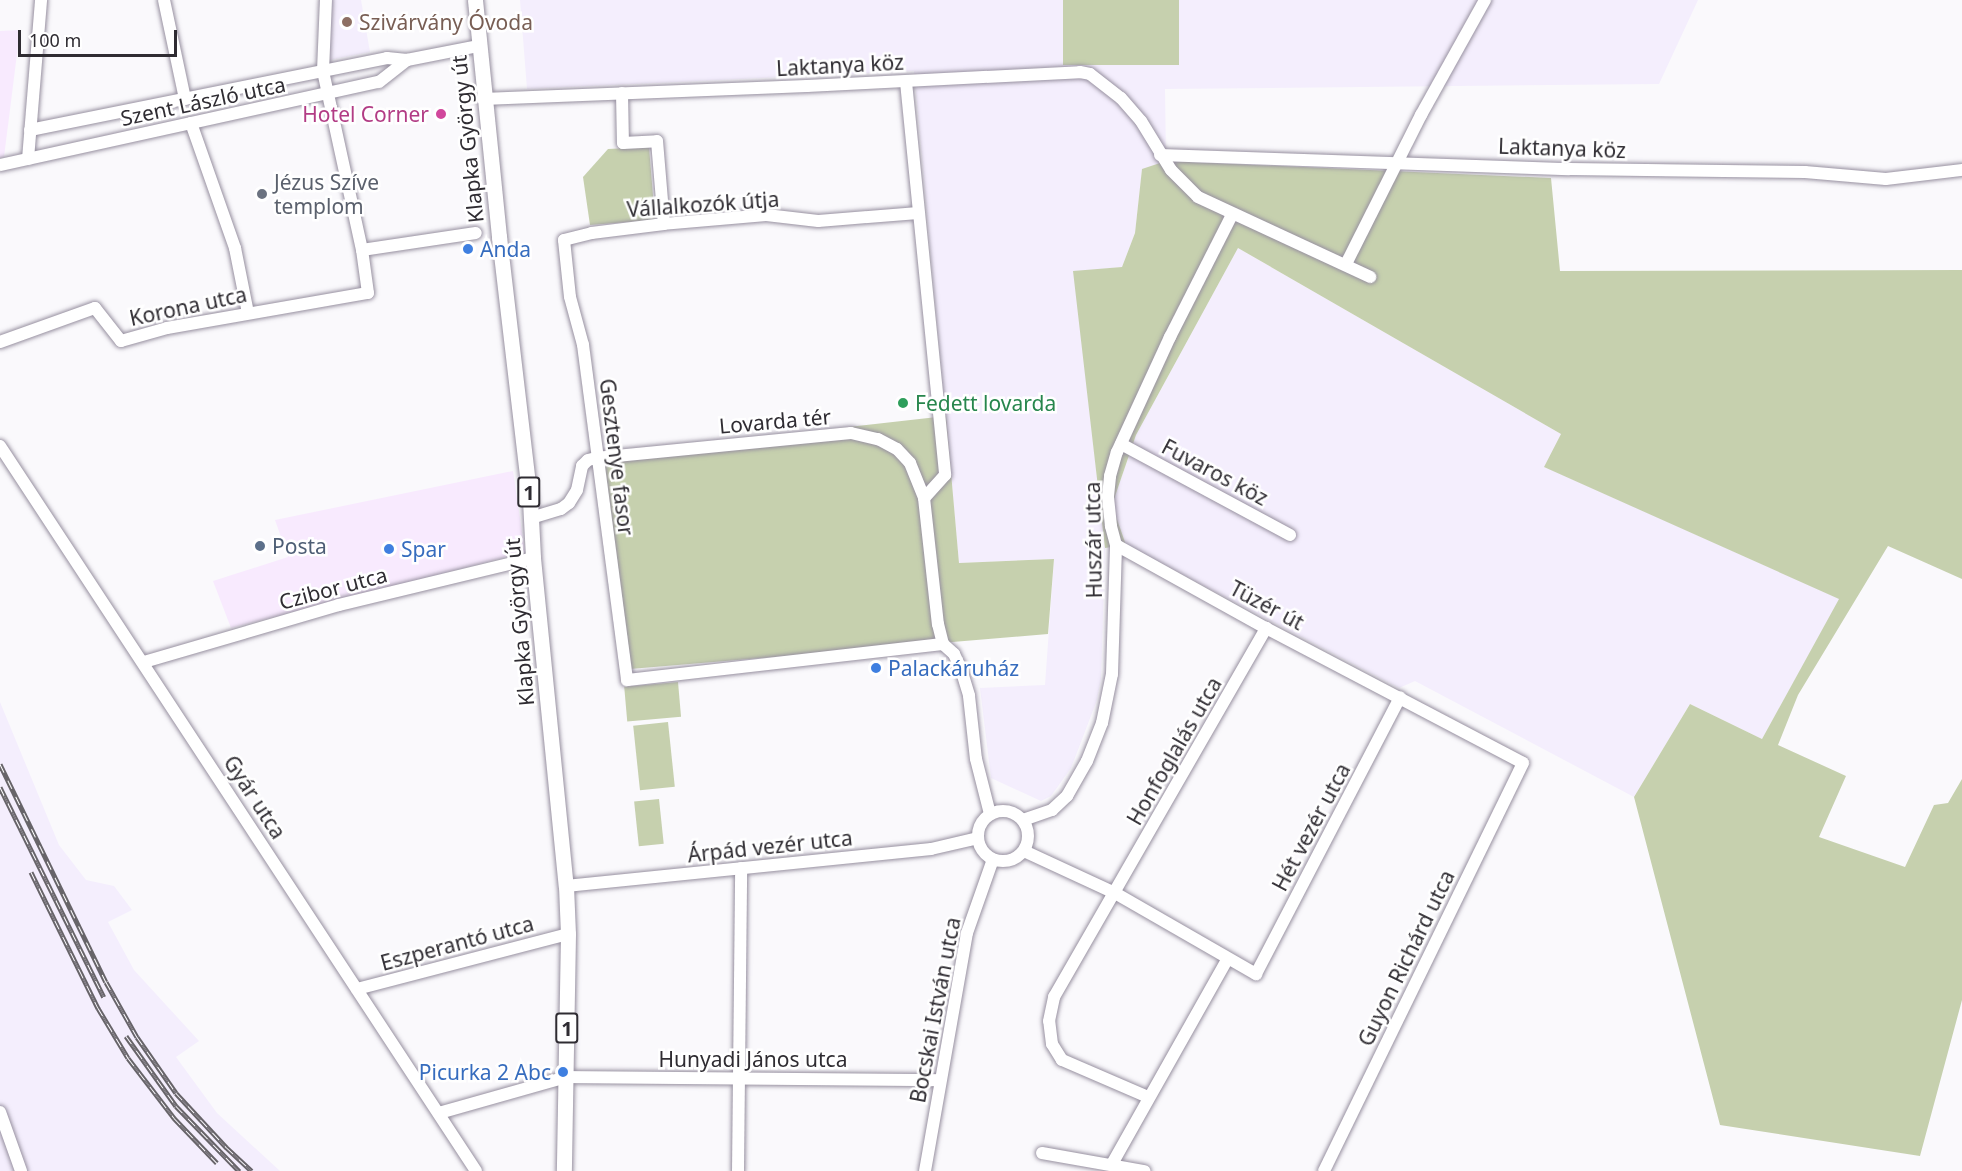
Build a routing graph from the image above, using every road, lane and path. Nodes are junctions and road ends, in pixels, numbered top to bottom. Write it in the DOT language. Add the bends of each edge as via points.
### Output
graph roads {
  1 [pos="41,0"];
  2 [pos="164,0"];
  3 [pos="326,0"];
  4 [pos="475,0"];
  5 [pos="1485,0"];
  6 [pos="478,46"];
  7 [pos="407,60"];
  8 [pos="323,71"];
  9 [pos="906,82"];
  10 [pos="328,93"];
  11 [pos="622,93"];
  12 [pos="185,99"];
  13 [pos="483,99"];
  14 [pos="190,123"];
  15 [pos="30,130"];
  16 [pos="1160,155"];
  17 [pos="28,159"];
  18 [pos="1400,162"];
  19 [pos="0,165"];
  20 [pos="1962,170"];
  21 [pos="918,213"];
  22 [pos="1232,215"];
  23 [pos="664,224"];
  24 [pos="476,233"];
  25 [pos="564,240"];
  26 [pos="362,250"];
  27 [pos="1346,264"];
  28 [pos="1370,277"];
  29 [pos="248,313"];
  30 [pos="0,342"];
  31 [pos="1121,444"];
  32 [pos="0,446"];
  33 [pos="596,458"];
  34 [pos="924,498"];
  35 [pos="531,518"];
  36 [pos="1290,535"];
  37 [pos="1116,545"];
  38 [pos="533,558"];
  39 [pos="1266,628"];
  40 [pos="943,644"];
  41 [pos="144,662"];
  42 [pos="1400,697"];
  43 [pos="1523,763"];
  44 [pos="990,814"];
  45 [pos="1023,820"];
  46 [pos="978,838"];
  47 [pos="1024,851"];
  48 [pos="993,859"];
  49 [pos="741,868"];
  50 [pos="566,886"];
  51 [pos="1115,893"];
  52 [pos="568,934"];
  53 [pos="1228,958"];
  54 [pos="357,989"];
  55 [pos="566,1077"];
  56 [pos="740,1078"];
  57 [pos="940,1080"];
  58 [pos="1148,1097"];
  59 [pos="0,1112"];
  60 [pos="439,1113"];
  61 [pos="1042,1153"];
  62 [pos="1112,1164"];
  63 [pos="21,1171"];
  64 [pos="476,1171"];
  65 [pos="564,1171"];
  66 [pos="738,1171"];
  67 [pos="925,1171"];
  68 [pos="1144,1171"];
  69 [pos="1324,1171"];
  1 -- 15 [label="street"];
  2 -- 12 [label="street"];
  3 -- 8 [label="street"];
  4 -- 6 [label="main road, Klapka György út / 1"];
  5 -- 18 [label="street" via="1421,115"];
  6 -- 7 [label="street, Szent László utca"];
  6 -- 13 [label="main road, Klapka György út / 1"];
  7 -- 8 [label="street, Szent László utca" via="387,58"];
  7 -- 10 [label="street, Szent László utca" via="379,82"];
  8 -- 10 [label="street"];
  8 -- 12 [label="street, Szent László utca"];
  9 -- 11 [label="street, Laktanya köz"];
  9 -- 16 [label="street, Laktanya köz" via="1090,74 1121,98 1141,121"];
  9 -- 21 [label="street"];
  10 -- 14 [label="street, Szent László utca"];
  10 -- 26 [label="street"];
  11 -- 13 [label="street, Laktanya köz"];
  11 -- 23 [label="street" via="623,143 657,141"];
  12 -- 15 [label="street, Szent László utca"];
  13 -- 35 [label="main road, Klapka György út / 1"];
  14 -- 17 [label="street, Szent László utca"];
  14 -- 29 [label="street" via="235,248"];
  15 -- 17 [label="street"];
  16 -- 18 [label="street, Laktanya köz"];
  16 -- 22 [label="street, Laktanya köz" via="1180,182 1198,197"];
  17 -- 19 [label="street, Szent László utca"];
  18 -- 20 [label="street, Laktanya köz" via="1805,172 1886,179"];
  18 -- 27 [label="street"];
  21 -- 23 [label="street, Vállalkozók útja" via="818,221 766,215"];
  21 -- 34 [label="street" via="945,475"];
  22 -- 27 [label="street, Laktanya köz"];
  22 -- 31 [label="street, Huszár utca"];
  23 -- 25 [label="street, Vállalkozók útja"];
  24 -- 26 [label="street"];
  25 -- 33 [label="street, Gesztenye fasor" via="570,297 583,345"];
  26 -- 29 [label="street, Korona utca" via="368,293"];
  27 -- 28 [label="street, Laktanya köz"];
  29 -- 30 [label="street, Korona utca" via="167,327 121,340 95,308"];
  31 -- 36 [label="street, Fuvaros köz"];
  31 -- 37 [label="street, Huszár utca" via="1108,496"];
  32 -- 41 [label="street, Gyár utca"];
  33 -- 34 [label="street, Lovarda tér" via="851,433 878,439 897,449 918,477"];
  33 -- 35 [label="street" via="582,466 577,490 569,503"];
  33 -- 40 [label="street, Gesztenye fasor" via="627,680"];
  34 -- 40 [label="street"];
  35 -- 38 [label="main road, Klapka György út / 1"];
  37 -- 39 [label="street, Tüzér út"];
  37 -- 45 [label="street, Huszár utca" via="1112,674 1102,723 1088,761 1067,796 1052,810"];
  38 -- 41 [label="street, Czibor utca" via="339,605"];
  38 -- 50 [label="main road, Klapka György út / 1"];
  39 -- 42 [label="street, Tüzér út"];
  39 -- 51 [label="street, Honfoglalás utca"];
  40 -- 44 [label="street" via="954,654 969,696 976,759"];
  41 -- 54 [label="street, Gyár utca"];
  42 -- 43 [label="street, Tüzér út"];
  42 -- 53 [label="street, Hét vezér utca" via="1256,974"];
  43 -- 69 [label="street, Guyon Richárd utca"];
  44 -- 45 [label="street" via="1003,810"];
  44 -- 46 [label="street" via="979,828"];
  45 -- 47 [label="street" via="1029,836"];
  46 -- 48 [label="street" via="980,847"];
  46 -- 49 [label="street, Árpád vezér utca" via="931,849"];
  47 -- 48 [label="street" via="1010,861"];
  47 -- 51 [label="street"];
  48 -- 57 [label="street, Bocskai István utca" via="967,933"];
  49 -- 50 [label="street, Árpád vezér utca"];
  49 -- 56 [label="street"];
  50 -- 52 [label="main road, Klapka György út / 1"];
  51 -- 53 [label="street"];
  51 -- 58 [label="street, Honfoglalás utca" via="1054,997 1049,1021 1052,1044 1062,1060"];
  52 -- 54 [label="street, Eszperantó utca"];
  52 -- 55 [label="main road, Klapka György út / 1"];
  53 -- 58 [label="street"];
  54 -- 60 [label="street, Gyár utca"];
  55 -- 56 [label="street, Hunyadi János utca"];
  55 -- 60 [label="street, Hunyadi János utca"];
  55 -- 65 [label="main road, Klapka György út / 1"];
  56 -- 57 [label="street, Hunyadi János utca"];
  56 -- 66 [label="street"];
  57 -- 67 [label="street, Bocskai István utca"];
  58 -- 62 [label="street"];
  59 -- 63 [label="street"];
  60 -- 64 [label="street, Gyár utca"];
  61 -- 62 [label="street"];
  62 -- 68 [label="street"];
}
